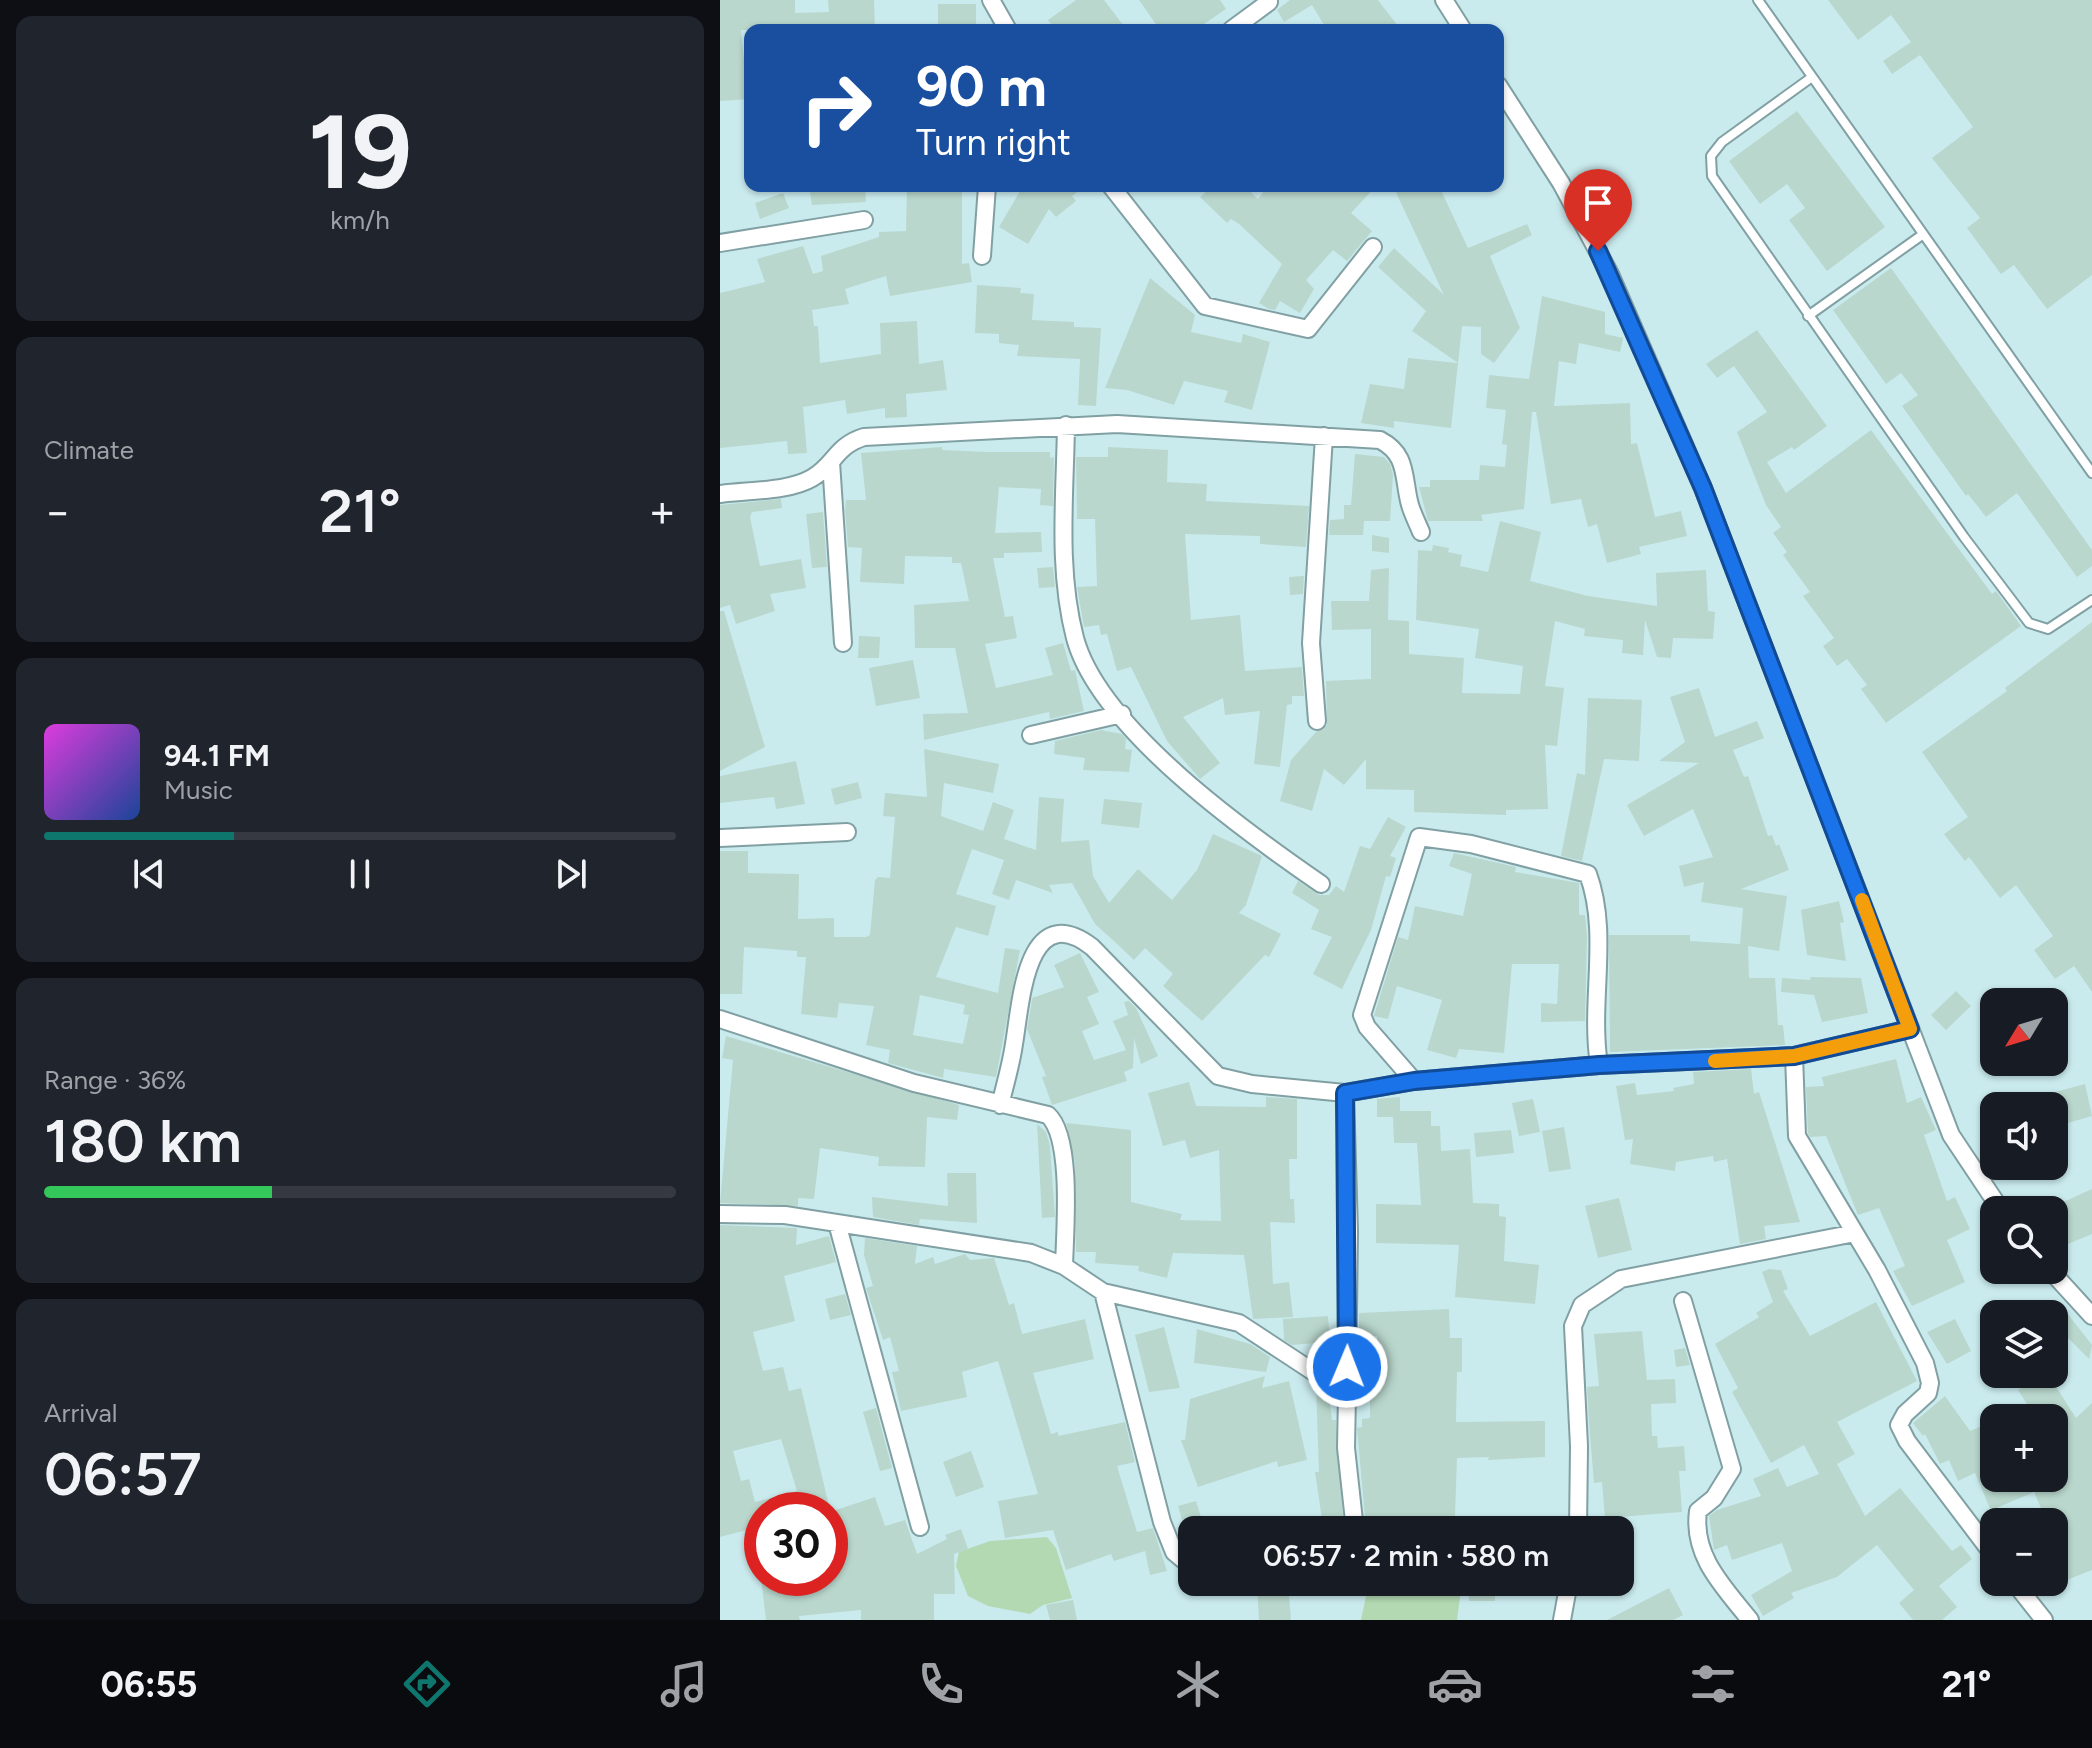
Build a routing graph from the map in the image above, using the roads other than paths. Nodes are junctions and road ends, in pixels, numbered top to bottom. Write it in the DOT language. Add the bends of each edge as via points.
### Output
graph roads {
  1 [pos="1444,0"];
  2 [pos="1758,0"];
  3 [pos="1269,2"];
  4 [pos="1239,24"];
  5 [pos="1459,24"];
  6 [pos="1812,77"];
  7 [pos="1504,94"];
  8 [pos="987,192"];
  9 [pos="1116,192"];
  10 [pos="864,220"];
  11 [pos="1922,235"];
  12 [pos="720,243"];
  13 [pos="1373,247"];
  14 [pos="982,256"];
  15 [pos="1808,316"];
  16 [pos="1066,425"];
  17 [pos="1324,436"];
  18 [pos="831,462"];
  19 [pos="2092,473"];
  20 [pos="720,494"];
  21 [pos="1421,532"];
  22 [pos="2092,600"];
  23 [pos="843,643"];
  24 [pos="1122,714"];
  25 [pos="1317,721"];
  26 [pos="1031,735"];
  27 [pos="847,832"];
  28 [pos="720,838"];
  29 [pos="1321,884"];
  30 [pos="720,1019"];
  31 [pos="1910,1029"];
  32 [pos="1794,1056"];
  33 [pos="1599,1065"];
  34 [pos="1414,1081"];
  35 [pos="1345,1093"];
  36 [pos="1000,1105"];
  37 [pos="1992,1196"];
  38 [pos="720,1214"];
  39 [pos="837,1223"];
  40 [pos="1855,1233"];
  41 [pos="1064,1266"];
  42 [pos="2063,1284"];
  43 [pos="1103,1292"];
  44 [pos="1683,1301"];
  45 [pos="2092,1316"];
  46 [pos="1347,1394"];
  47 [pos="1353,1516"];
  48 [pos="1578,1516"];
  49 [pos="920,1527"];
  50 [pos="1980,1537"];
  51 [pos="1178,1555"];
  52 [pos="1566,1596"];
  53 [pos="2025,1596"];
  54 [pos="1562,1620"];
  55 [pos="1750,1620"];
  56 [pos="2044,1620"];
  1 -- 5 [label="street"];
  2 -- 6 [label="lane"];
  3 -- 4 [label="street"];
  6 -- 11 [label="lane"];
  6 -- 15 [label="lane" via="1722,142 1711,156 1712,176"];
  7 -- 31 [label="street" via="1561,183 1610,274 1703,488"];
  8 -- 14 [label="street"];
  9 -- 13 [label="street" via="1205,306 1308,329"];
  10 -- 12 [label="street"];
  11 -- 15 [label="lane"];
  11 -- 19 [label="lane"];
  15 -- 22 [label="lane" via="2029,623 2048,629"];
  16 -- 17 [label="street"];
  16 -- 18 [label="street" via="864,437 837,450"];
  16 -- 24 [label="street" via="1064,577 1076,641 1100,688"];
  17 -- 21 [label="street" via="1380,440 1396,448"];
  17 -- 25 [label="street" via="1311,643"];
  18 -- 20 [label="street" via="802,483"];
  18 -- 23 [label="street"];
  24 -- 26 [label="street"];
  24 -- 29 [label="street" via="1215,807"];
  27 -- 28 [label="street"];
  30 -- 36 [label="street" via="914,1083"];
  31 -- 32 [label="street"];
  31 -- 37 [label="street" via="1951,1135"];
  32 -- 33 [label="street"];
  32 -- 40 [label="street" via="1797,1136"];
  33 -- 34 [label="street"];
  33 -- 34 [label="street" via="1593,1027 1597,897 1588,874 1471,844 1419,837 1362,1015"];
  34 -- 35 [label="street"];
  35 -- 36 [label="street" via="1218,1076 1092,947 1063,933 1045,941 1028,963"];
  35 -- 46 [label="street"];
  36 -- 41 [label="street" via="1048,1115 1056,1122 1066,1213"];
  38 -- 39 [label="street"];
  39 -- 41 [label="street" via="1031,1253"];
  39 -- 49 [label="street"];
  40 -- 48 [label="street" via="1621,1279 1582,1305 1573,1326"];
  40 -- 50 [label="street" via="1925,1363 1930,1383 1928,1393 1899,1425"];
  41 -- 43 [label="street"];
  42 -- 45 [label="street"];
  43 -- 46 [label="street" via="1239,1323"];
  43 -- 51 [label="street" via="1162,1522"];
  44 -- 55 [label="street" via="1732,1469 1714,1498 1698,1511 1695,1533 1713,1573"];
  46 -- 47 [label="street"];
  52 -- 54 [label="street"];
  53 -- 56 [label="street"];
}
